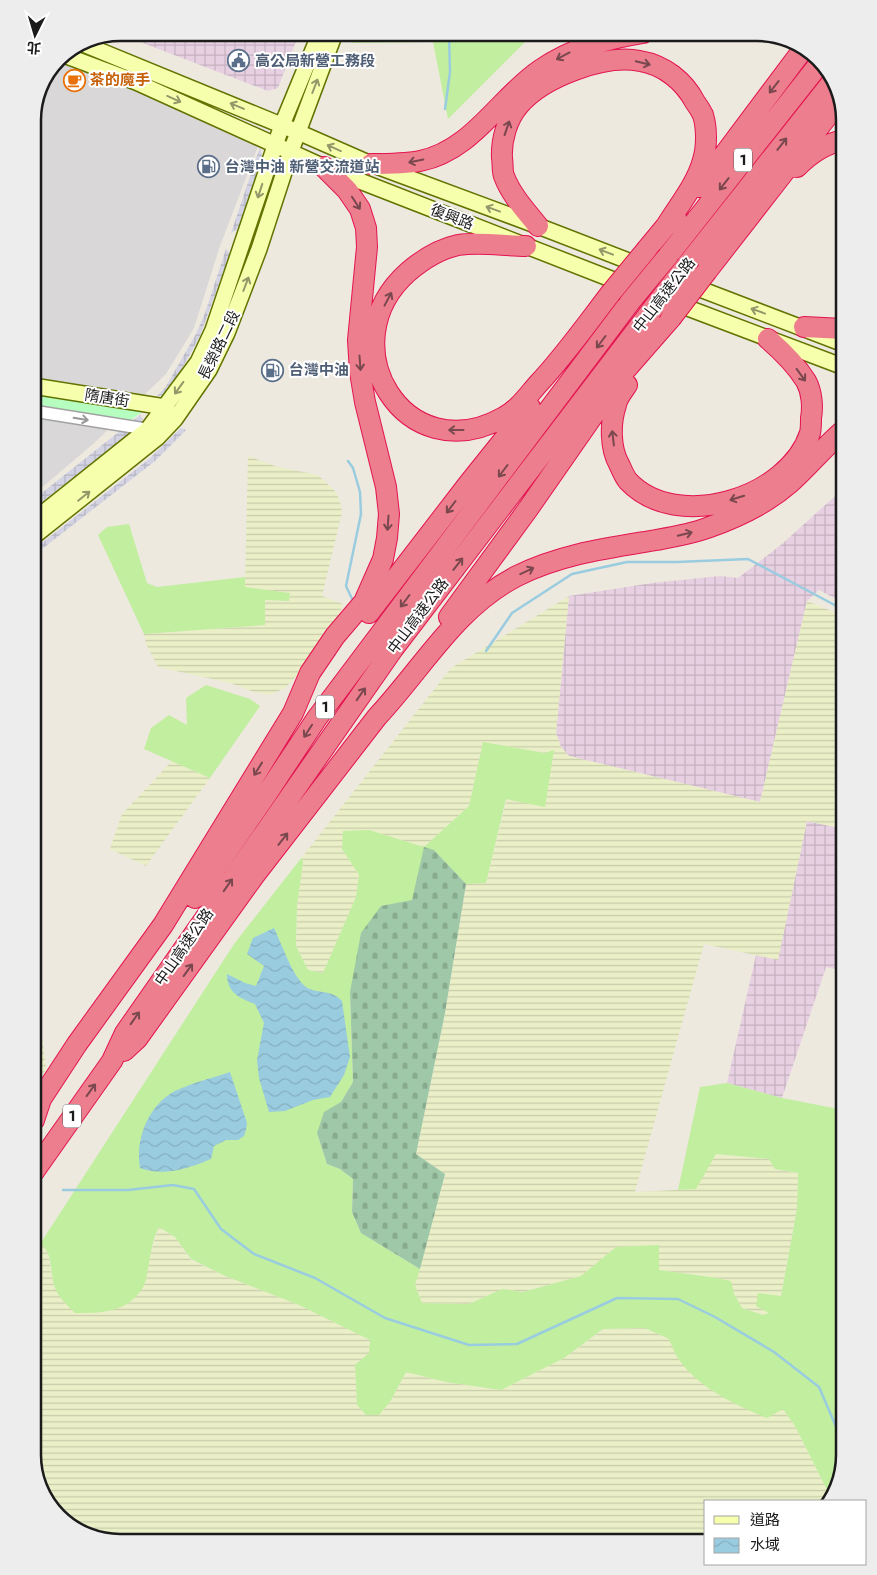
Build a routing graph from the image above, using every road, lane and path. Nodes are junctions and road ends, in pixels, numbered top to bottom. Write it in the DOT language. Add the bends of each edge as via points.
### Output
graph roads {
  1 [pos="317,41"];
  2 [pos="332,41"];
  3 [pos="605,41"];
  4 [pos="91,47"];
  5 [pos="799,54"];
  6 [pos="72,58"];
  7 [pos="816,69"];
  8 [pos="828,87"];
  9 [pos="834,107"];
  10 [pos="282,125"];
  11 [pos="298,132"];
  12 [pos="836,142"];
  13 [pos="275,144"];
  14 [pos="291,151"];
  15 [pos="371,164"];
  16 [pos="324,167"];
  17 [pos="773,188"];
  18 [pos="538,226"];
  19 [pos="666,226"];
  20 [pos="526,246"];
  21 [pos="804,327"];
  22 [pos="836,329"];
  23 [pos="768,339"];
  24 [pos="836,341"];
  25 [pos="651,342"];
  26 [pos="836,365"];
  27 [pos="552,370"];
  28 [pos="41,387"];
  29 [pos="165,407"];
  30 [pos="41,412"];
  31 [pos="175,420"];
  32 [pos="155,431"];
  33 [pos="836,438"];
  34 [pos="63,505"];
  35 [pos="41,517"];
  36 [pos="41,528"];
  37 [pos="293,713"];
  38 [pos="376,717"];
  39 [pos="112,1061"];
  40 [pos="41,1099"];
  41 [pos="41,1113"];
  42 [pos="41,1160"];
  1 -- 10 [label="main road, 長榮路二段"];
  11 -- 2 [label="main road, 長榮路二段, one-way"];
  3 -- 15 [label="highway, one-way" via="564,55 539,71 487,120 442,154 406,163"];
  10 -- 4 [label="main road, 復興路, one-way"];
  5 -- 19 [label="highway, one-way" via="681,213"];
  6 -- 13 [label="main road, 復興路, one-way" via="136,82"];
  7 -- 41 [label="highway, 中山高速公路 / 1, one-way, bridge" via="630,302 317,718 144,972"];
  39 -- 8 [label="highway, 中山高速公路 / 1, one-way, bridge" via="124,1033 393,649 651,311"];
  9 -- 17 [label="highway"];
  10 -- 11 [label="main road, 復興路"];
  10 -- 13 [label="main road, 長榮路二段"];
  11 -- 14 [label="main road, 長榮路二段"];
  15 -- 11 [label="main road, 復興路, one-way"];
  12 -- 17 [label="highway" via="820,149"];
  13 -- 14 [label="main road, 復興路"];
  13 -- 29 [label="main road, 長榮路二段, one-way" via="213,330 198,362"];
  14 -- 16 [label="main road, 復興路"];
  31 -- 14 [label="main road, 長榮路二段, one-way" via="209,370 227,334"];
  18 -- 15 [label="main road, 復興路, one-way"];
  16 -- 20 [label="main road, 復興路"];
  16 -- 37 [label="highway, one-way" via="360,209 366,228 358,340 360,372 389,514 383,559 375,581 364,602 310,672"];
  17 -- 25 [label="highway, bridge"];
  18 -- 19 [label="highway, one-way" via="516,199 504,176 502,149 507,124 519,104 540,87 571,70 615,60 640,61 661,68 680,80 703,115 706,137 704,160"];
  21 -- 18 [label="main road, 復興路, one-way"];
  19 -- 27 [label="highway, bridge"];
  20 -- 23 [label="main road, 復興路"];
  27 -- 20 [label="highway, one-way" via="506,416 486,426 449,430 414,419 399,407 384,386 374,360 374,337 380,315 402,278 419,263 436,252 457,245"];
  21 -- 22 [label="highway"];
  21 -- 24 [label="main road, 復興路"];
  23 -- 25 [label="highway, one-way" via="787,356 806,382 813,406 810,433 790,466 767,484 717,504 690,507 668,504 645,494 628,480 615,458 611,430 616,404"];
  23 -- 26 [label="main road, 復興路"];
  25 -- 38 [label="highway" via="622,374"];
  27 -- 37 [label="highway, one-way" via="528,410"];
  28 -- 29 [label="main road, 隋唐街"];
  29 -- 31 [label="main road"];
  29 -- 32 [label="main road, 長榮路二段"];
  30 -- 32 [label="street, 隋唐街, one-way"];
  31 -- 32 [label="main road, 長榮路二段"];
  32 -- 34 [label="main road, 長榮路二段"];
  38 -- 33 [label="highway, one-way" via="443,636 469,610 516,576 566,556 681,535 731,519 789,484"];
  34 -- 35 [label="main road, 長榮路二段"];
  34 -- 36 [label="main road, 長榮路二段"];
  37 -- 40 [label="highway, one-way" via="164,925"];
  39 -- 38 [label="highway, one-way" via="137,1039 254,876"];
  42 -- 39 [label="highway, 中山高速公路 / 1, one-way"];
}
